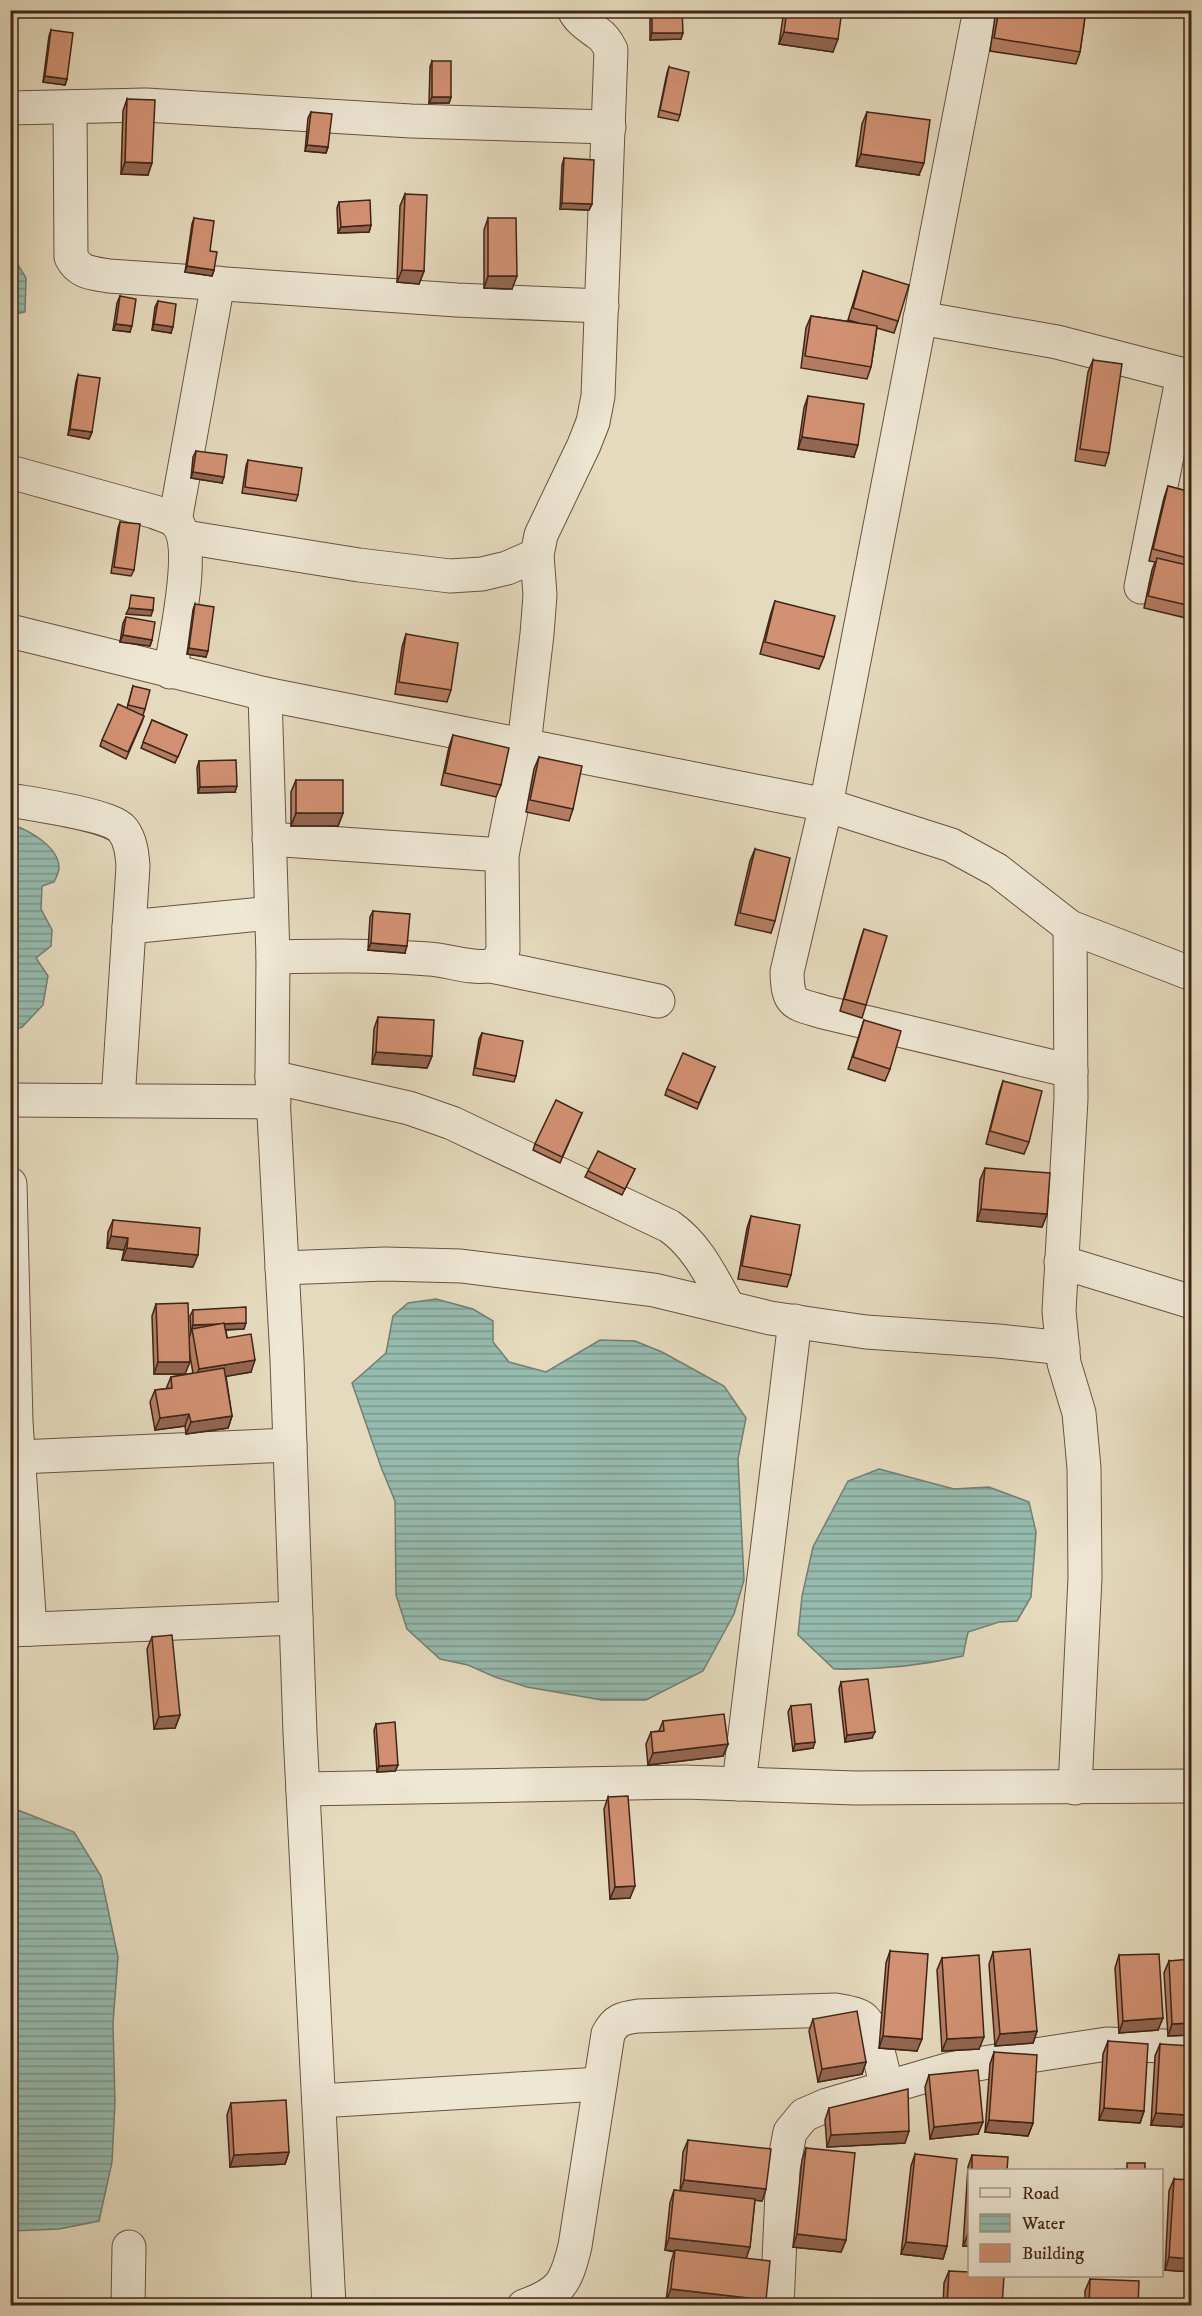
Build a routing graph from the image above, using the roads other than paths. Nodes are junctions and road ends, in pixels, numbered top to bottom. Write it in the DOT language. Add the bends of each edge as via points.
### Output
graph roads {
  1 [pos="574,10"];
  2 [pos="980,10"];
  3 [pos="70,107"];
  4 [pos="10,108"];
  5 [pos="609,128"];
  6 [pos="218,283"];
  7 [pos="602,306"];
  8 [pos="920,318"];
  9 [pos="1187,376"];
  10 [pos="10,472"];
  11 [pos="180,529"];
  12 [pos="537,555"];
  13 [pos="1141,586"];
  14 [pos="10,631"];
  15 [pos="170,672"];
  16 [pos="265,694"];
  17 [pos="524,745"];
  18 [pos="10,800"];
  19 [pos="826,805"];
  20 [pos="269,839"];
  21 [pos="502,855"];
  22 [pos="271,913"];
  23 [pos="129,927"];
  24 [pos="1071,927"];
  25 [pos="273,957"];
  26 [pos="491,966"];
  27 [pos="1191,974"];
  28 [pos="658,1001"];
  29 [pos="1071,1071"];
  30 [pos="273,1089"];
  31 [pos="10,1100"];
  32 [pos="118,1100"];
  33 [pos="10,1184"];
  34 [pos="1061,1262"];
  35 [pos="282,1268"];
  36 [pos="1191,1302"];
  37 [pos="729,1308"];
  38 [pos="795,1321"];
  39 [pos="1063,1348"];
  40 [pos="290,1445"];
  41 [pos="19,1457"];
  42 [pos="296,1618"];
  43 [pos="20,1630"];
  44 [pos="739,1784"];
  45 [pos="1191,1786"];
  46 [pos="1075,1788"];
  47 [pos="303,1789"];
  48 [pos="1191,2047"];
  49 [pos="600,2084"];
  50 [pos="887,2087"];
  51 [pos="319,2101"];
  52 [pos="129,2247"];
  53 [pos="128,2306"];
  54 [pos="329,2306"];
  55 [pos="524,2306"];
  56 [pos="777,2306"];
  1 -- 5 [label="street" via="602,35 611,50"];
  2 -- 8 [label="street"];
  3 -- 4 [label="street"];
  3 -- 5 [label="street" via="146,105"];
  3 -- 6 [label="street" via="70,238 76,267 109,276"];
  5 -- 7 [label="street"];
  6 -- 7 [label="street"];
  6 -- 11 [label="street"];
  7 -- 12 [label="street" via="598,396 592,422 541,535"];
  8 -- 9 [label="street" via="1057,342"];
  8 -- 19 [label="street"];
  9 -- 13 [label="street"];
  10 -- 11 [label="street" via="155,512"];
  11 -- 12 [label="street" via="359,565 450,576 482,574"];
  11 -- 15 [label="street" via="187,562"];
  12 -- 17 [label="street" via="540,595"];
  14 -- 15 [label="street"];
  15 -- 16 [label="street"];
  16 -- 17 [label="street"];
  16 -- 20 [label="street"];
  17 -- 19 [label="street"];
  17 -- 21 [label="street"];
  18 -- 23 [label="street" via="107,820 123,829 131,845 133,866"];
  19 -- 24 [label="street" via="951,845 997,870"];
  19 -- 29 [label="street" via="787,972 788,993 796,1004"];
  20 -- 21 [label="street"];
  20 -- 22 [label="street"];
  21 -- 26 [label="street" via="503,950 499,961"];
  22 -- 23 [label="street"];
  22 -- 25 [label="street"];
  23 -- 32 [label="street"];
  24 -- 27 [label="street"];
  24 -- 29 [label="street"];
  25 -- 26 [label="street" via="370,955"];
  25 -- 30 [label="street"];
  26 -- 28 [label="street"];
  29 -- 34 [label="street"];
  30 -- 32 [label="street"];
  30 -- 35 [label="street"];
  30 -- 37 [label="street" via="409,1108 452,1123 669,1226 698,1253"];
  31 -- 32 [label="street"];
  33 -- 41 [label="street"];
  34 -- 36 [label="street"];
  34 -- 39 [label="street" via="1059,1311"];
  35 -- 37 [label="street" via="461,1266 654,1290"];
  35 -- 40 [label="street"];
  37 -- 38 [label="street"];
  38 -- 39 [label="street" via="866,1332"];
  38 -- 44 [label="street"];
  39 -- 46 [label="street" via="1079,1413 1084,1468 1085,1578"];
  40 -- 41 [label="street"];
  40 -- 42 [label="street"];
  41 -- 43 [label="street"];
  42 -- 43 [label="street"];
  42 -- 47 [label="street"];
  44 -- 46 [label="street"];
  44 -- 47 [label="street"];
  45 -- 46 [label="street"];
  47 -- 51 [label="street"];
  48 -- 50 [label="street" via="1107,2044 950,2069"];
  49 -- 50 [label="street" via="608,2034 613,2023 623,2018 836,2010 864,2019"];
  49 -- 51 [label="street"];
  49 -- 55 [label="street" via="568,2273 544,2299"];
  50 -- 56 [label="street" via="827,2104 804,2115 790,2132 783,2169"];
  51 -- 54 [label="street"];
  52 -- 53 [label="street"];
}
